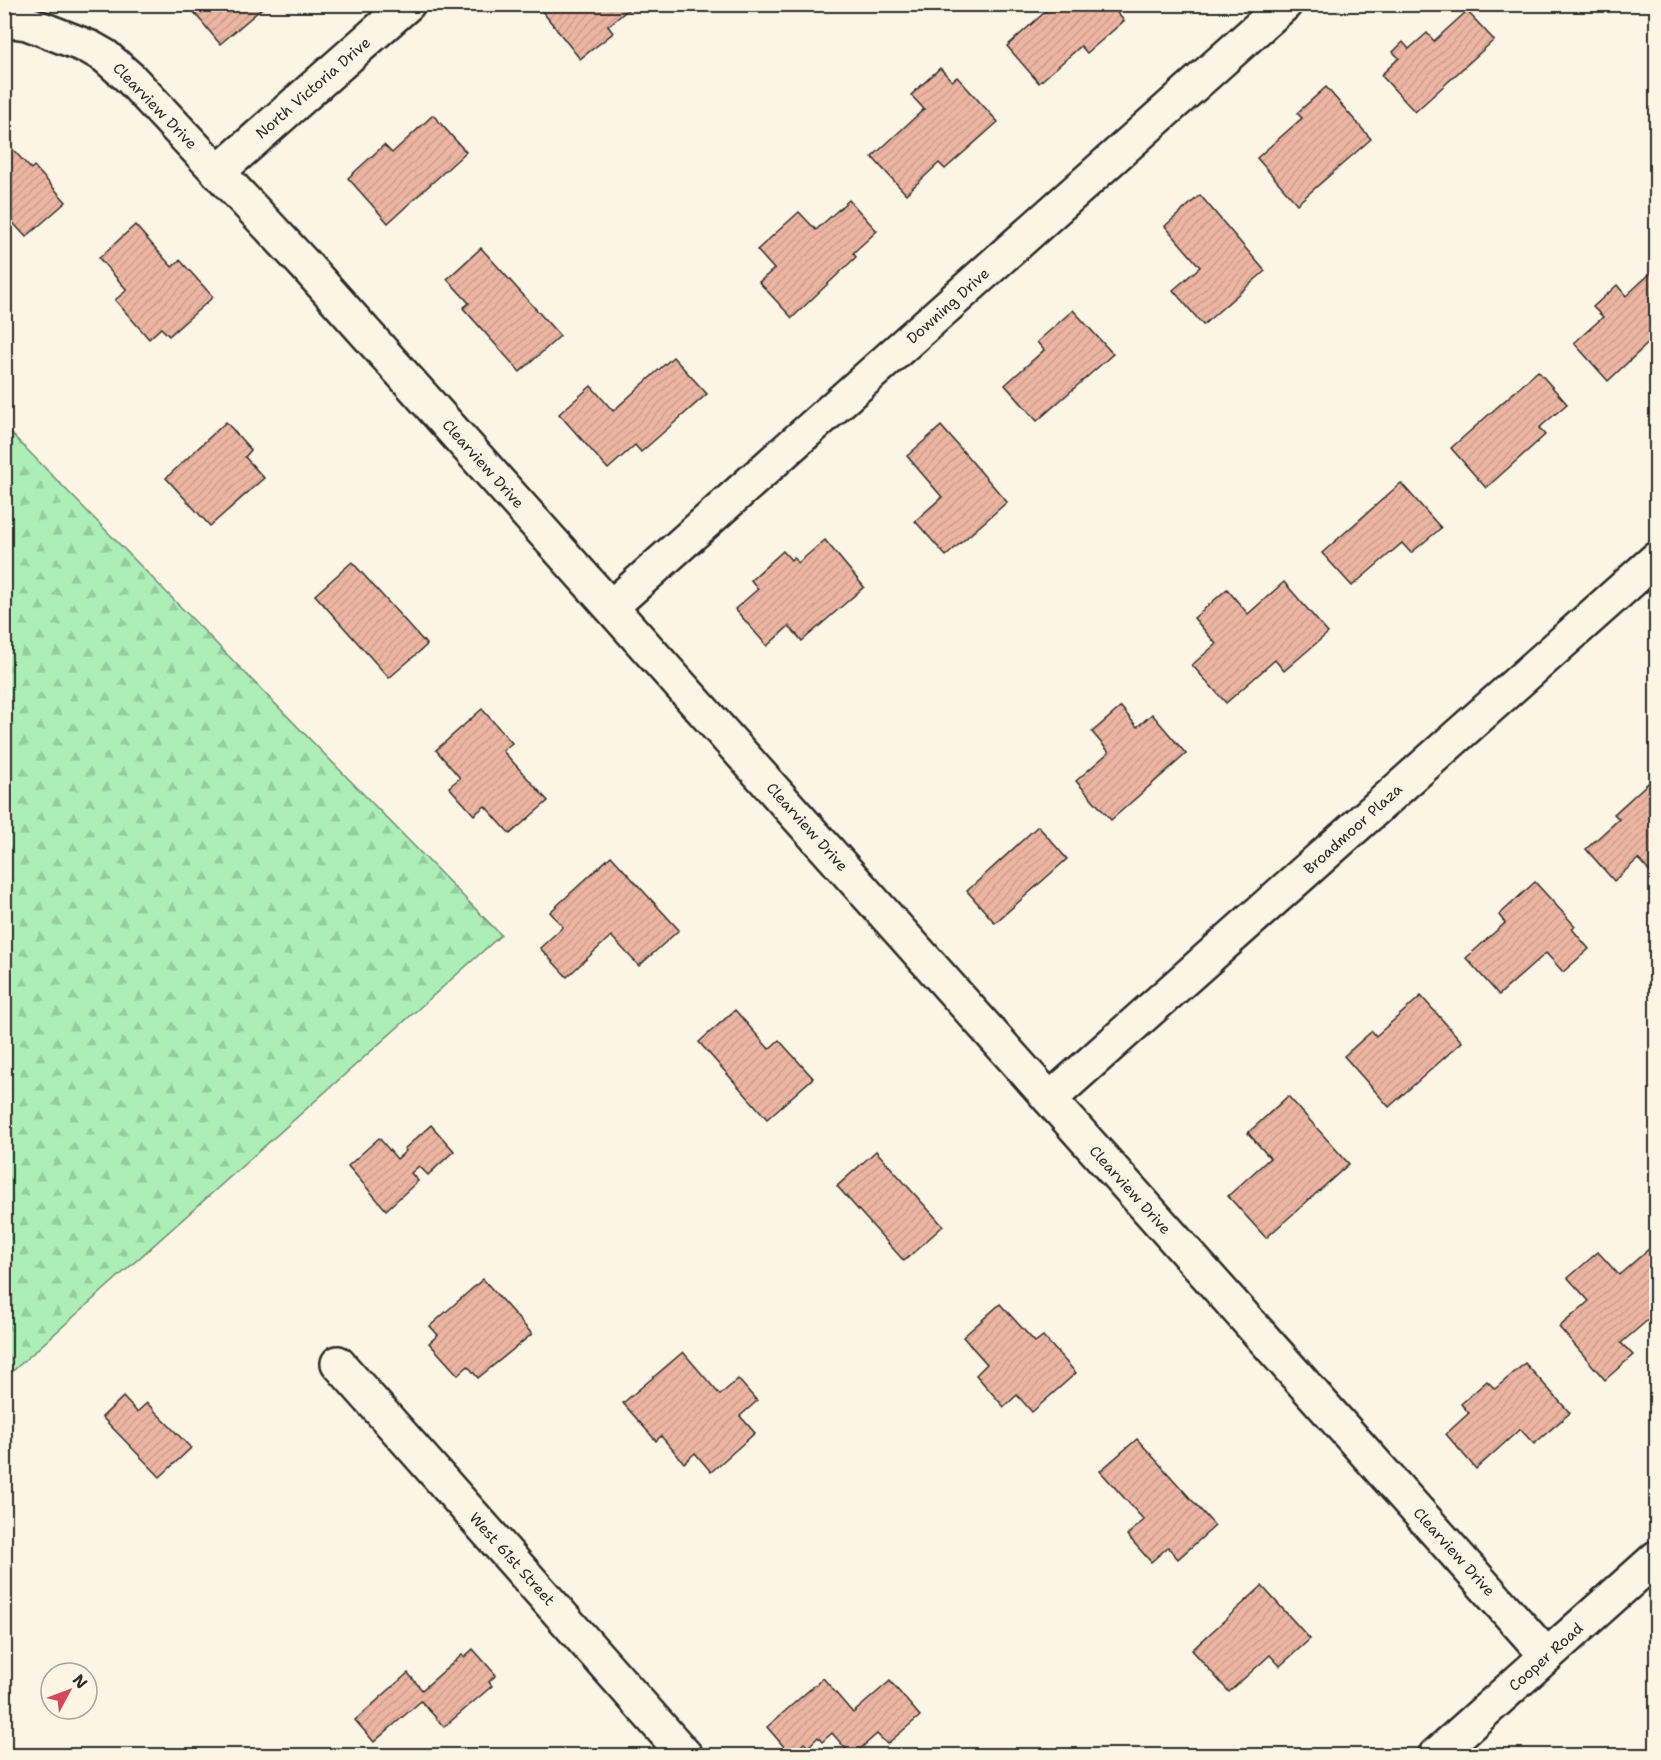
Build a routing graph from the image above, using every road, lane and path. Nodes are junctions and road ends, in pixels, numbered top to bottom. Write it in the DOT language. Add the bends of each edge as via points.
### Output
graph roads {
  1 [pos="408,4"];
  2 [pos="1285,4"];
  3 [pos="4,20"];
  4 [pos="219,172"];
  5 [pos="1656,559"];
  6 [pos="611,607"];
  7 [pos="1050,1100"];
  8 [pos="338,1363"];
  9 [pos="1656,1558"];
  10 [pos="1546,1656"];
  11 [pos="686,1755"];
  12 [pos="1435,1755"];
  1 -- 4 [label="street, North Victoria Drive"];
  2 -- 6 [label="street, Downing Drive"];
  3 -- 4 [label="street, Clearview Drive" via="42,29 105,56"];
  4 -- 6 [label="street, Clearview Drive"];
  5 -- 7 [label="street, Broadmoor Plaza"];
  6 -- 7 [label="street, Clearview Drive"];
  7 -- 10 [label="street, Clearview Drive"];
  8 -- 11 [label="street, West 61st Street"];
  9 -- 10 [label="street, Cooper Road"];
  10 -- 12 [label="street, Cooper Road"];
}
